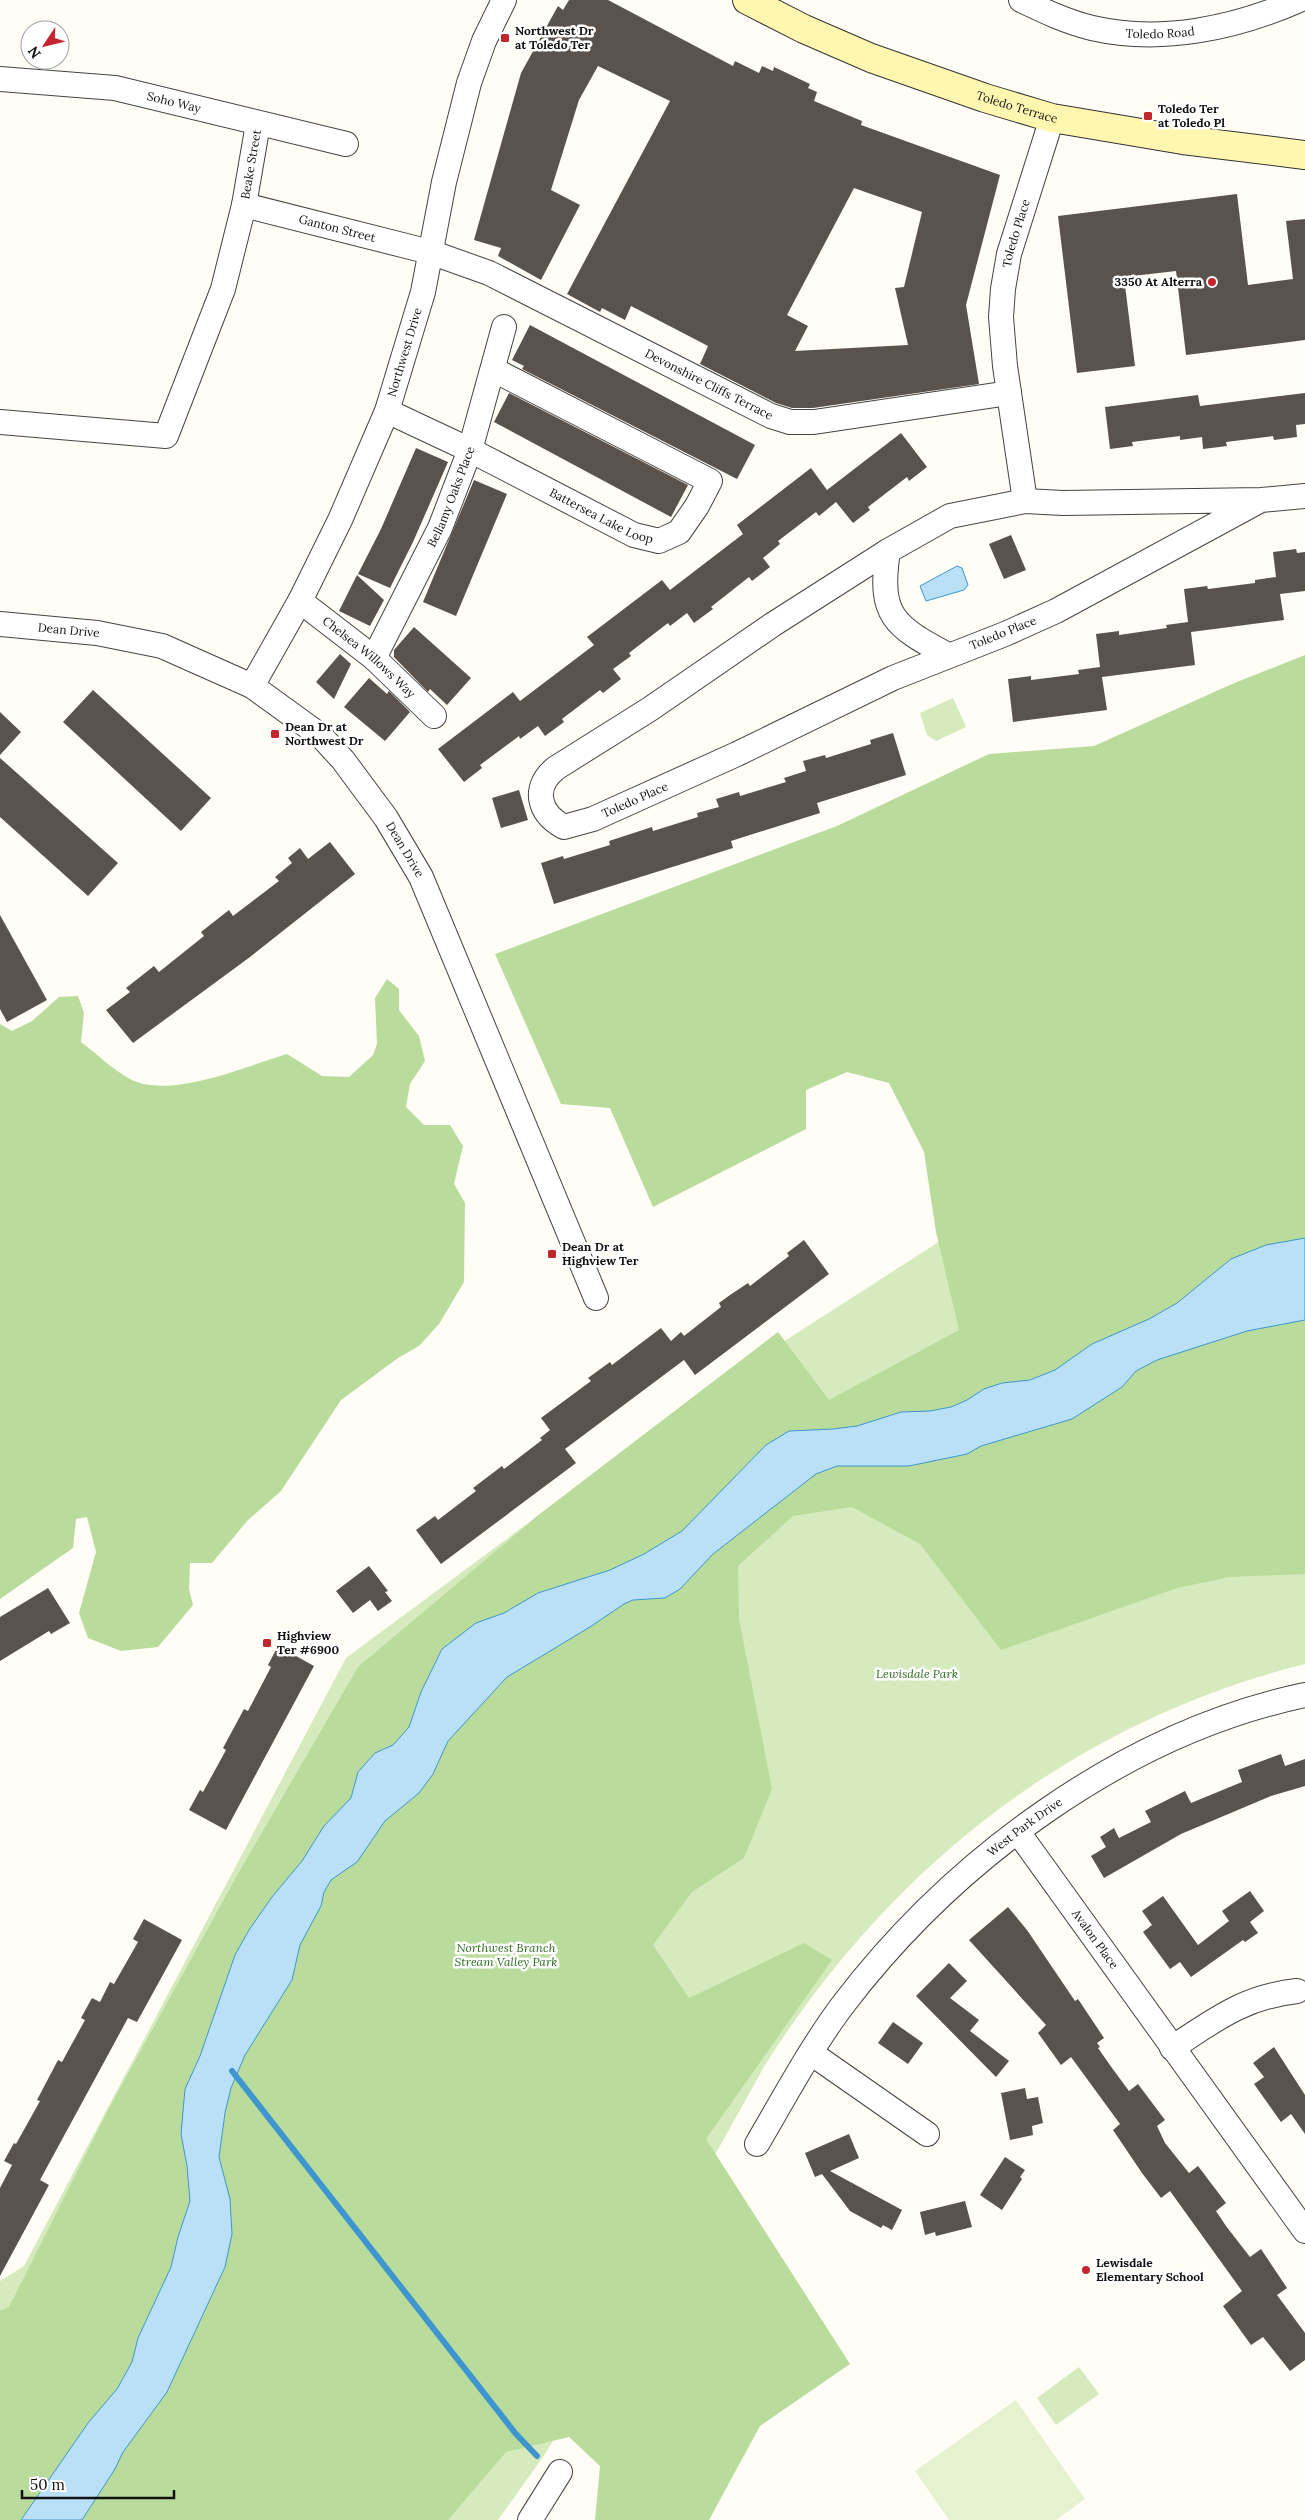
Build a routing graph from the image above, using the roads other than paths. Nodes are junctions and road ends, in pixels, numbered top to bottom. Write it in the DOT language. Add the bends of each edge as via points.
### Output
graph roads {
  1 [pos="504,0"];
  2 [pos="747,0"];
  3 [pos="1021,0"];
  4 [pos="1299,0"];
  5 [pos="0,79"];
  6 [pos="1052,118"];
  7 [pos="258,124"];
  8 [pos="346,144"];
  9 [pos="1305,155"];
  10 [pos="244,205"];
  11 [pos="430,252"];
  12 [pos="504,327"];
  13 [pos="494,370"];
  14 [pos="1009,393"];
  15 [pos="387,412"];
  16 [pos="0,422"];
  17 [pos="470,450"];
  18 [pos="1305,496"];
  19 [pos="1261,500"];
  20 [pos="1025,501"];
  21 [pos="888,551"];
  22 [pos="300,601"];
  23 [pos="0,624"];
  24 [pos="948,655"];
  25 [pos="374,658"];
  26 [pos="252,686"];
  27 [pos="434,716"];
  28 [pos="596,1298"];
  29 [pos="1305,1695"];
  30 [pos="1018,1832"];
  31 [pos="1297,1990"];
  32 [pos="1172,2048"];
  33 [pos="811,2053"];
  34 [pos="927,2134"];
  35 [pos="757,2144"];
  36 [pos="1305,2231"];
  37 [pos="560,2472"];
  38 [pos="536,2517"];
  1 -- 11 [label="street, Northwest Drive" via="469,83"];
  2 -- 6 [label="street, Toledo Terrace" via="870,58"];
  3 -- 4 [label="street, Toledo Road" via="1070,22 1093,28 1152,33 1218,28 1278,10"];
  5 -- 7 [label="street, Soho Way" via="115,88"];
  6 -- 9 [label="street, Toledo Terrace" via="1183,140"];
  6 -- 14 [label="street, Toledo Place" via="1005,270 1001,317"];
  7 -- 8 [label="street, Soho Way"];
  7 -- 10 [label="street, Beake Street"];
  10 -- 11 [label="street, Ganton Street"];
  10 -- 16 [label="street, Beake Street" via="223,289 166,436"];
  11 -- 14 [label="street, Devonshire Cliffs Terrace" via="489,272 771,416 790,422 814,422"];
  11 -- 15 [label="street, Northwest Drive" via="423,292"];
  12 -- 13 [label="street, Bellamy Oaks Place"];
  13 -- 17 [label="street, Bellamy Oaks Place"];
  13 -- 17 [label="street, Battersea Lake Loop" via="710,481 678,532 659,541 634,535"];
  14 -- 20 [label="street, Toledo Place"];
  15 -- 17 [label="street, Battersea Lake Loop"];
  15 -- 22 [label="street, Northwest Drive" via="354,490"];
  17 -- 25 [label="street, Bellamy Oaks Place" via="440,528"];
  18 -- 19 [label="street, Toledo Place"];
  19 -- 20 [label="street, Toledo Place"];
  19 -- 24 [label="street, Toledo Place" via="1056,611"];
  20 -- 21 [label="street, Toledo Place" via="950,516"];
  21 -- 24 [label="street" via="884,580 892,616 908,634"];
  21 -- 24 [label="street, Toledo Place" via="556,768 546,776 540,789 546,813 564,827 592,819"];
  22 -- 25 [label="street, Chelsea Willows Way"];
  22 -- 26 [label="street, Northwest Drive"];
  23 -- 26 [label="street, Dean Drive" via="97,633 162,646"];
  25 -- 27 [label="street, Chelsea Willows Way"];
  26 -- 28 [label="street, Dean Drive" via="321,736 343,760 386,818 421,877"];
  29 -- 30 [label="street, West Park Drive" via="1229,1716 1154,1748 1110,1771"];
  30 -- 32 [label="street, Avalon Place"];
  30 -- 33 [label="street, West Park Drive" via="962,1878 907,1931 843,2005"];
  31 -- 32 [label="street" via="1264,1996 1236,2007"];
  32 -- 36 [label="street, Avalon Place"];
  33 -- 34 [label="street"];
  33 -- 35 [label="street, West Park Drive"];
  37 -- 38 [label="street"];
}
